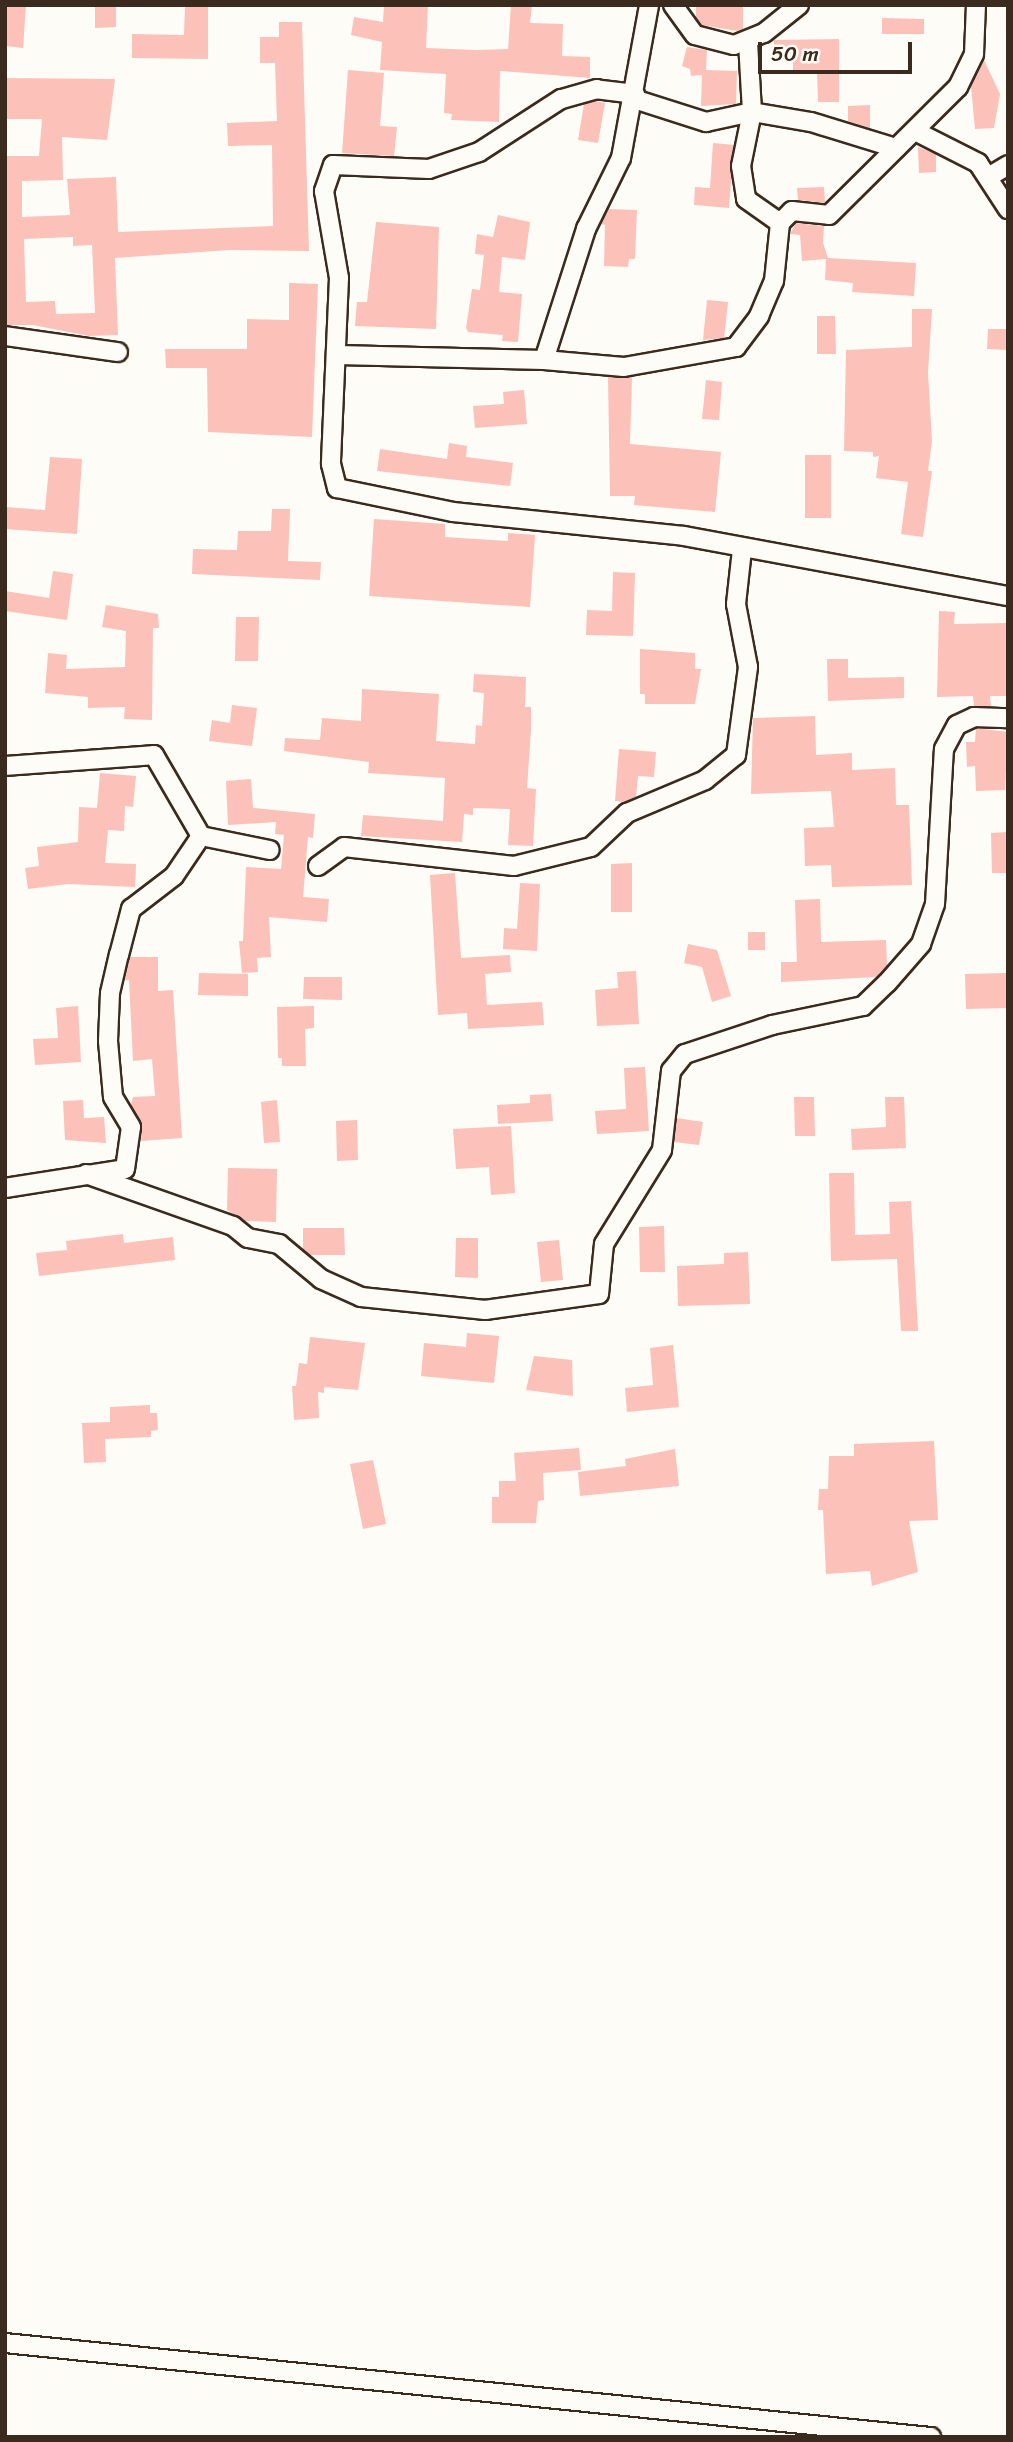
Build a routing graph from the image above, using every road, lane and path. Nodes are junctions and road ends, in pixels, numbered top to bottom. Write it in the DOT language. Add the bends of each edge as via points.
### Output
graph roads {
  1 [pos="649,5"];
  2 [pos="673,5"];
  3 [pos="799,5"];
  4 [pos="976,5"];
  5 [pos="748,43"];
  6 [pos="635,97"];
  7 [pos="752,112"];
  8 [pos="915,131"];
  9 [pos="896,148"];
  10 [pos="1008,165"];
  11 [pos="990,176"];
  12 [pos="1008,209"];
  13 [pos="780,223"];
  14 [pos="5,336"];
  15 [pos="118,352"];
  16 [pos="338,355"];
  17 [pos="544,360"];
  18 [pos="742,550"];
  19 [pos="1008,596"];
  20 [pos="1008,718"];
  21 [pos="5,766"];
  22 [pos="201,836"];
  23 [pos="270,850"];
  24 [pos="318,866"];
  25 [pos="86,1174"];
  26 [pos="5,1188"];
  27 [pos="5,2343"];
  28 [pos="931,2437"];
  1 -- 6 [label="street"];
  2 -- 5 [label="street" via="695,34 722,44"];
  3 -- 5 [label="street"];
  4 -- 8 [label="street" via="974,54 968,73"];
  5 -- 7 [label="street"];
  6 -- 7 [label="street" via="706,122"];
  6 -- 16 [label="street" via="597,89 561,99 479,152 429,169 333,165 324,191 340,278"];
  6 -- 17 [label="street" via="621,158 586,229"];
  7 -- 9 [label="street" via="811,122"];
  7 -- 13 [label="street" via="741,166 746,198"];
  8 -- 9 [label="street"];
  8 -- 11 [label="street" via="960,151"];
  9 -- 13 [label="street" via="829,215 792,211"];
  10 -- 11 [label="street"];
  11 -- 12 [label="street"];
  13 -- 17 [label="street" via="774,281 759,316 736,347 624,367"];
  14 -- 15 [label="street"];
  16 -- 17 [label="street"];
  16 -- 18 [label="street" via="331,464 337,488 453,512 684,536"];
  18 -- 19 [label="street"];
  18 -- 24 [label="street" via="736,604 748,667 736,755 705,780 627,813 591,847 514,866 344,847"];
  20 -- 25 [label="street" via="974,717 957,725 944,749 935,904 920,944 887,983 863,1006 772,1025 685,1054 671,1072 662,1150 604,1244 599,1294 485,1310 361,1297 321,1279 279,1244 248,1238 233,1226"];
  21 -- 22 [label="street" via="154,755"];
  22 -- 23 [label="street"];
  22 -- 25 [label="street" via="174,876 131,909 110,993 107,1041 113,1097 131,1127 125,1169"];
  25 -- 26 [label="street"];
  27 -- 28 [label="street"];
}
